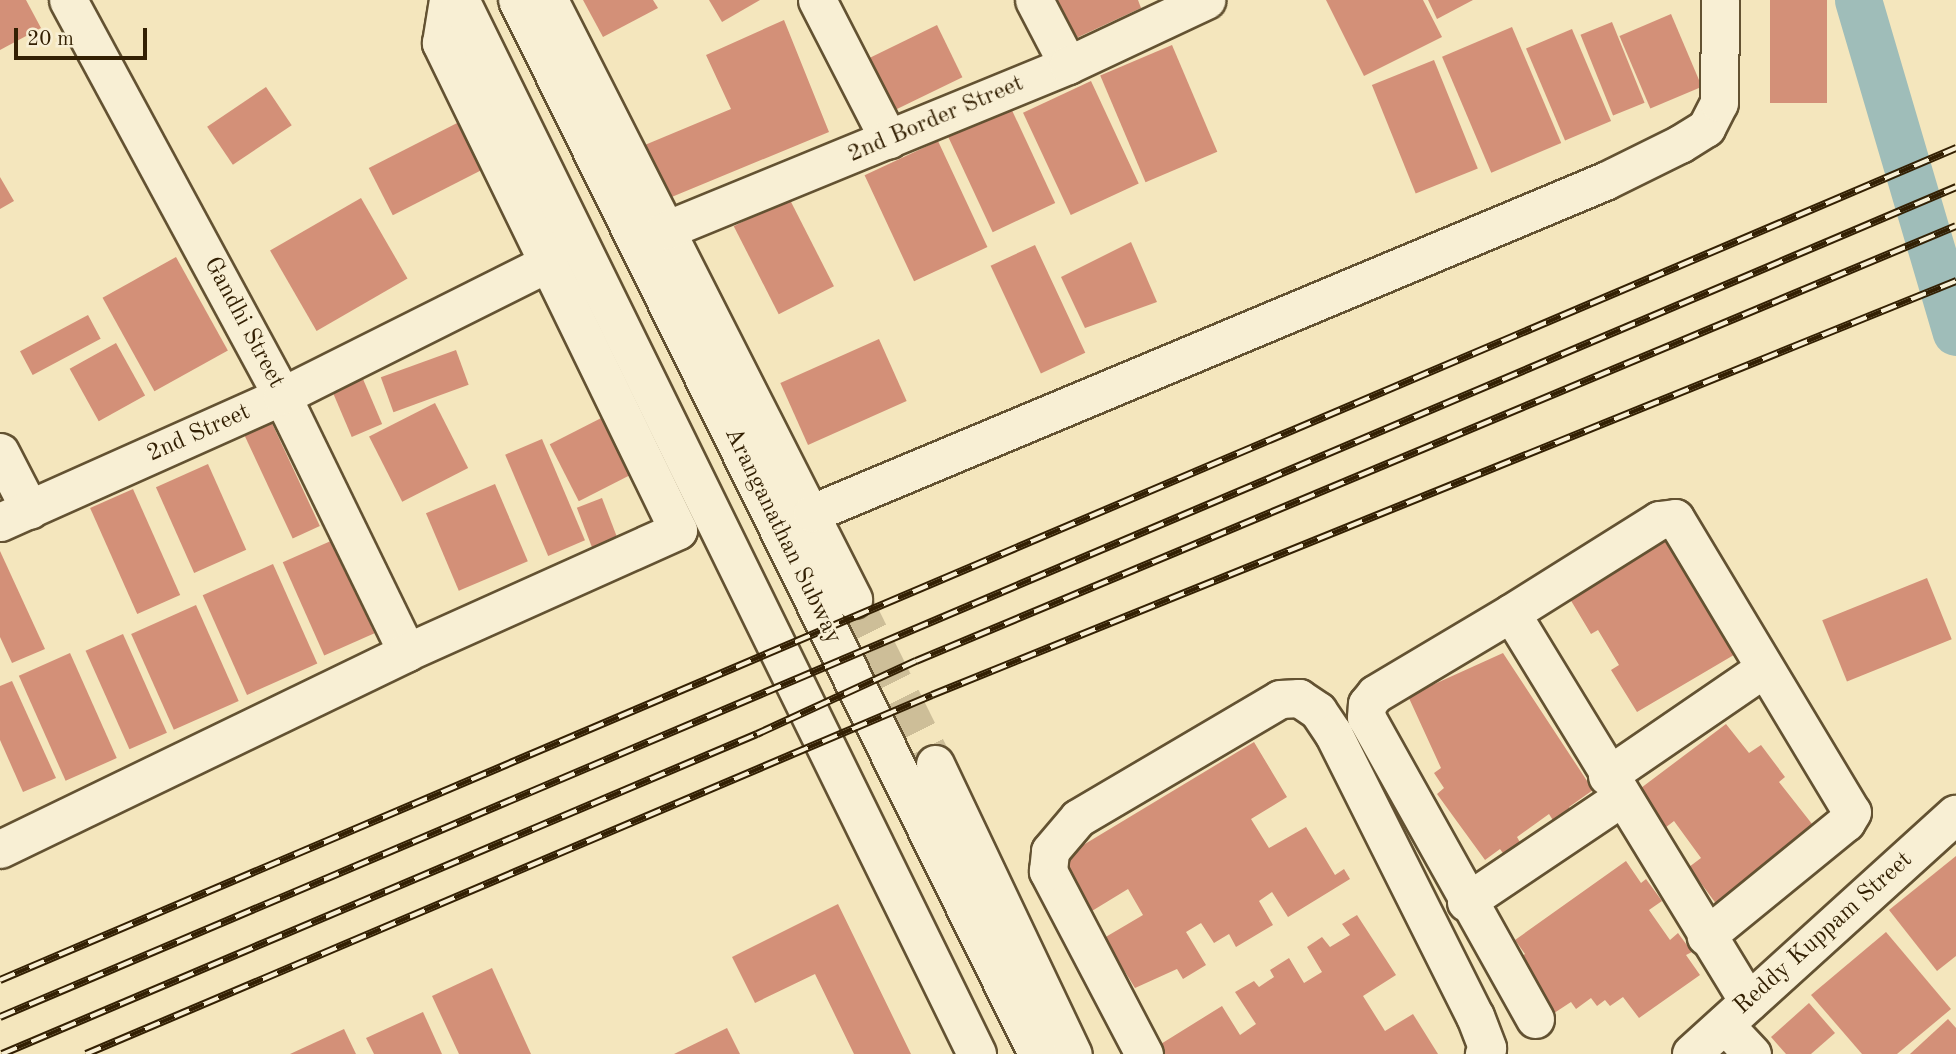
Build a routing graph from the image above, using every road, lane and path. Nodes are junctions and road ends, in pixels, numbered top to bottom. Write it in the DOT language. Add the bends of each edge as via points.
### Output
graph roads {
  1 [pos="68,0"];
  2 [pos="448,0"];
  3 [pos="460,0"];
  4 [pos="817,0"];
  5 [pos="1034,0"];
  6 [pos="1206,0"];
  7 [pos="1720,0"];
  8 [pos="531,6"];
  9 [pos="1068,65"];
  10 [pos="889,140"];
  11 [pos="663,231"];
  12 [pos="546,264"];
  13 [pos="282,396"];
  14 [pos="0,452"];
  15 [pos="812,513"];
  16 [pos="15,516"];
  17 [pos="853,598"];
  18 [pos="1511,613"];
  19 [pos="407,652"];
  20 [pos="1765,668"];
  21 [pos="935,764"];
  22 [pos="1614,787"];
  23 [pos="1955,817"];
  24 [pos="0,849"];
  25 [pos="1466,902"];
  26 [pos="1706,936"];
  27 [pos="1736,1013"];
  28 [pos="1535,1019"];
  29 [pos="977,1054"];
  30 [pos="1038,1054"];
  31 [pos="1073,1054"];
  32 [pos="1144,1054"];
  33 [pos="1485,1054"];
  34 [pos="1692,1054"];
  35 [pos="1752,1054"];
  1 -- 13 [label="street, Gandhi Street"];
  2 -- 12 [label="street" via="441,43"];
  3 -- 29 [label="main road"];
  4 -- 10 [label="street"];
  5 -- 9 [label="street"];
  6 -- 9 [label="street, 2nd Border Street"];
  7 -- 15 [label="street" via="1719,103 1706,128 1680,144 1605,181"];
  8 -- 11 [label="street"];
  8 -- 30 [label="main road, Aranganathan Subway"];
  9 -- 10 [label="street, 2nd Border Street"];
  10 -- 11 [label="street, 2nd Border Street"];
  11 -- 15 [label="street"];
  12 -- 13 [label="street, 2nd Street"];
  12 -- 19 [label="street" via="678,530"];
  13 -- 16 [label="street, 2nd Street"];
  13 -- 19 [label="street, Gandhi Street"];
  14 -- 16 [label="street"];
  15 -- 17 [label="street"];
  18 -- 20 [label="street" via="1659,520 1672,517"];
  18 -- 22 [label="street"];
  18 -- 25 [label="street" via="1375,694 1367,704 1366,717"];
  19 -- 24 [label="street"];
  20 -- 22 [label="street"];
  20 -- 26 [label="street" via="1852,812"];
  21 -- 31 [label="street"];
  22 -- 25 [label="street"];
  22 -- 26 [label="street"];
  23 -- 27 [label="main road, Reddy Kuppam Street"];
  25 -- 28 [label="street"];
  26 -- 27 [label="street"];
  27 -- 34 [label="main road, Reddy Kuppam Street"];
  27 -- 35 [label="street"];
  32 -- 33 [label="street" via="1048,871 1050,851 1078,818 1272,703 1299,698 1318,711 1333,733 1475,1016"];
}
